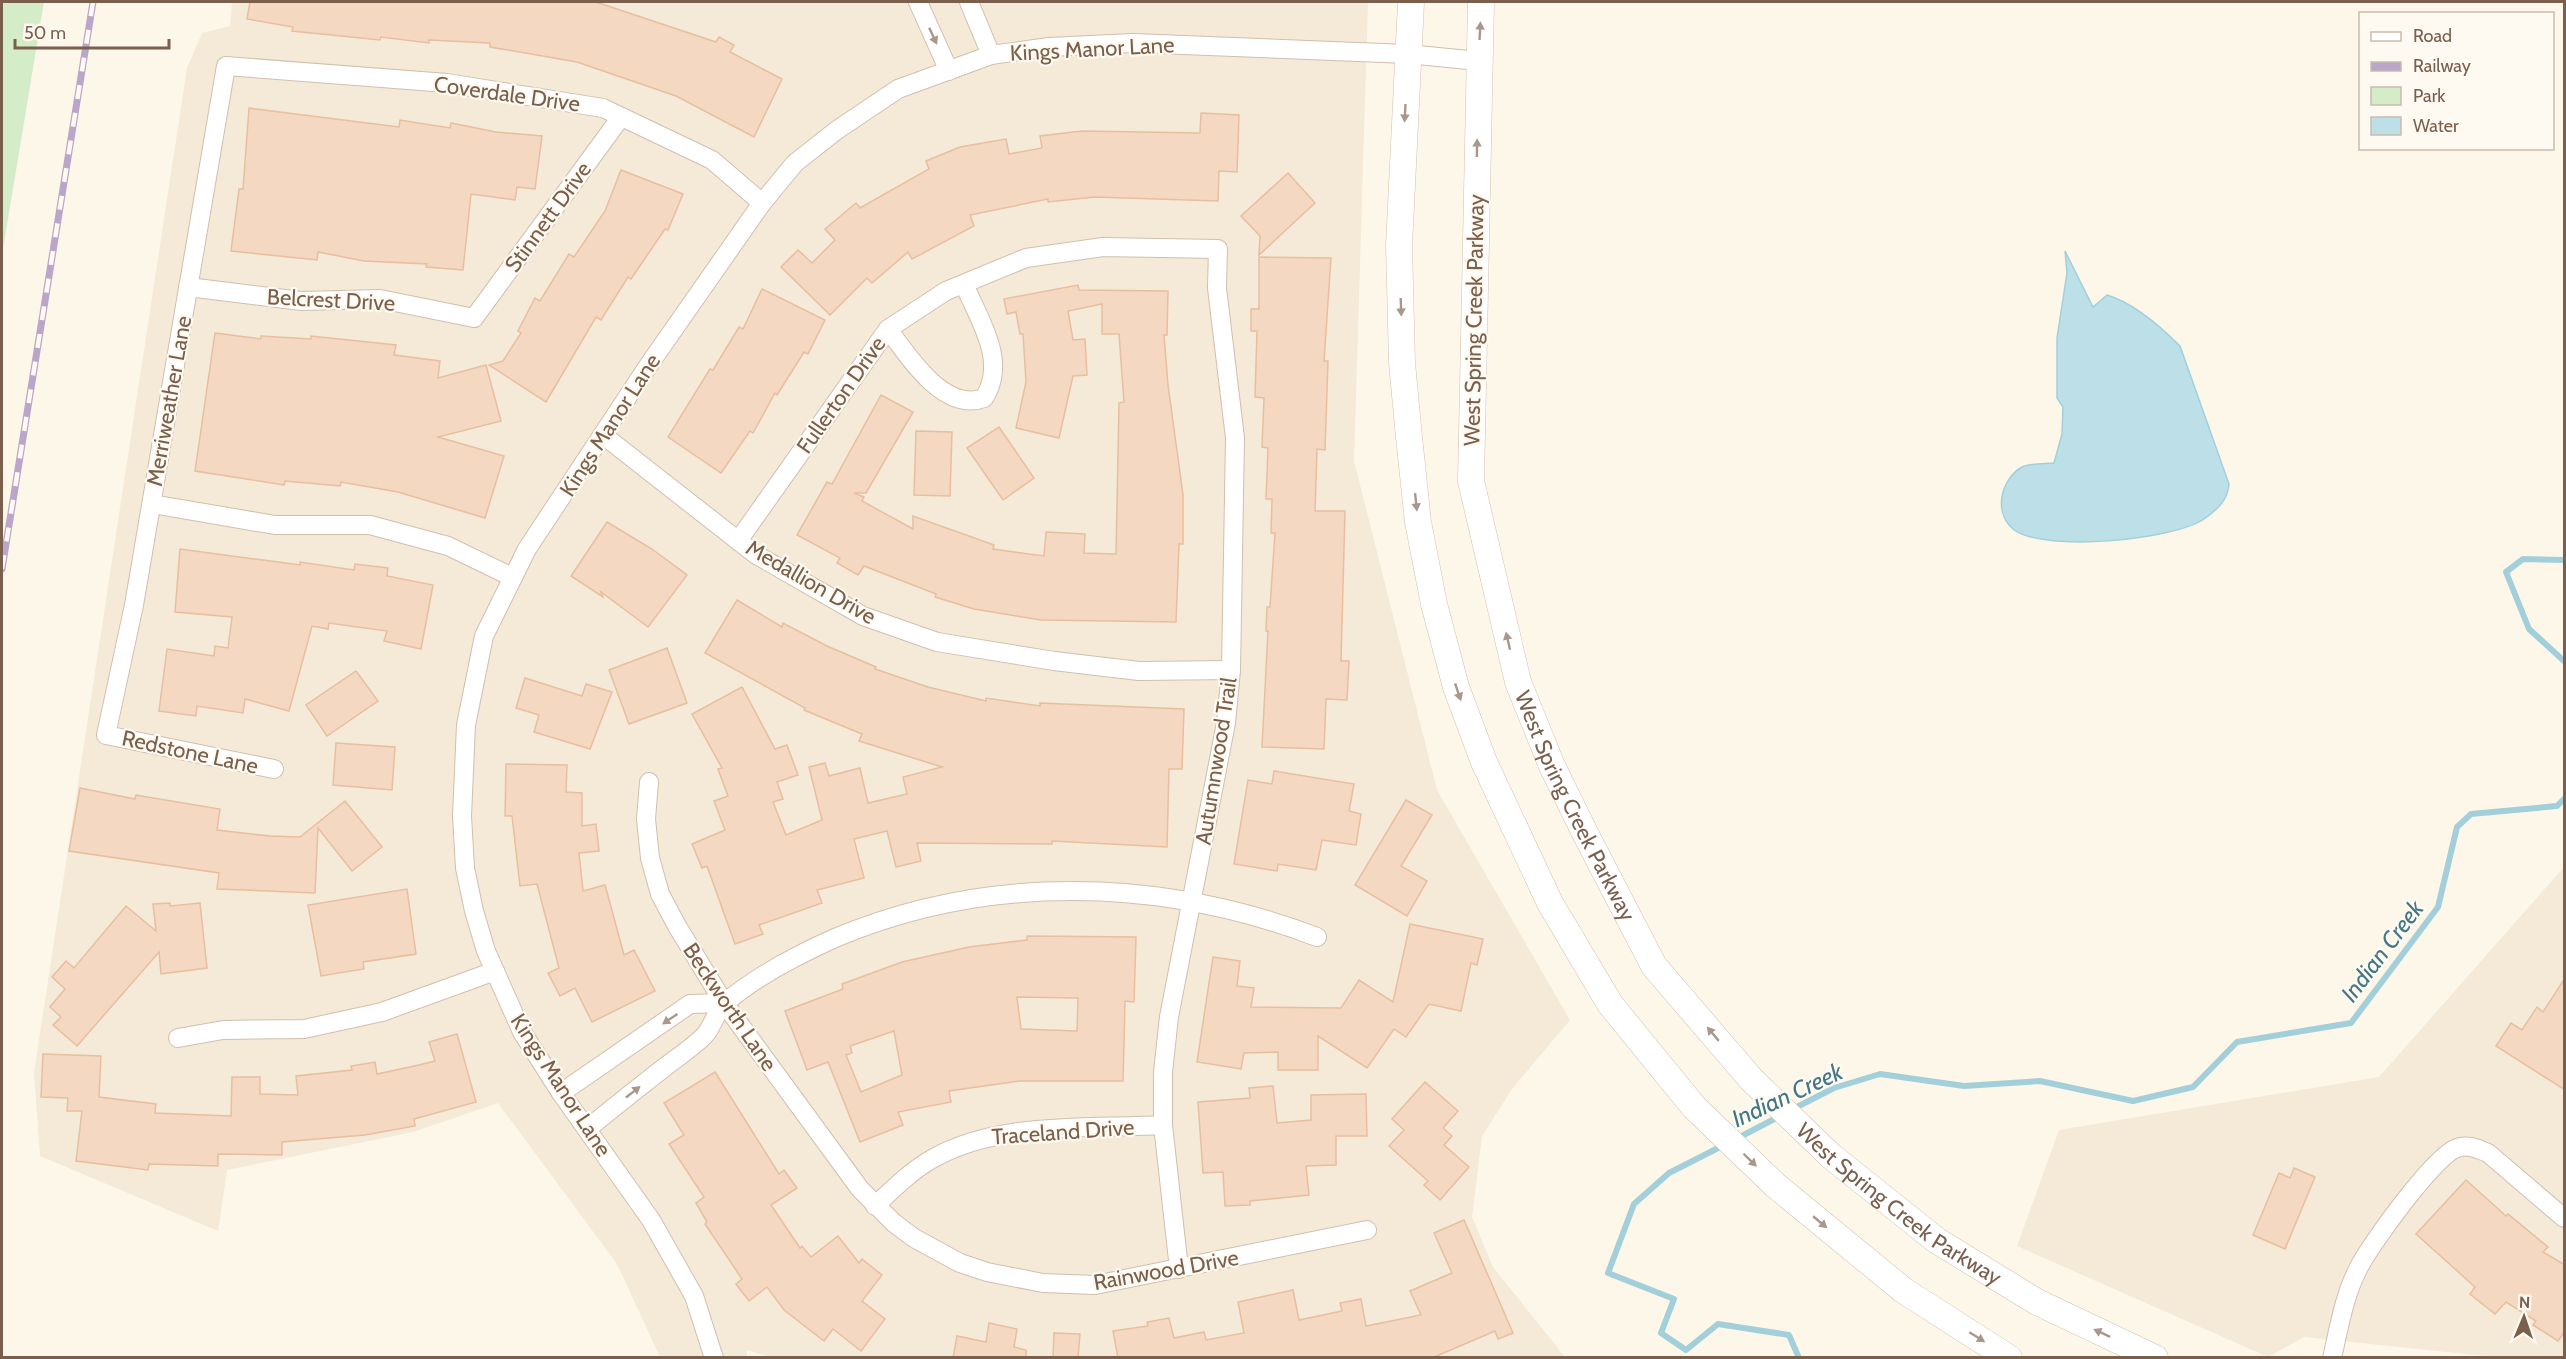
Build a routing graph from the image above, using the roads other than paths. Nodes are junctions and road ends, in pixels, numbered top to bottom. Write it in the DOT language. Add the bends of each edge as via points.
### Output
graph roads {
  1 [pos="918,2"];
  2 [pos="969,2"];
  3 [pos="1411,2"];
  4 [pos="1481,2"];
  5 [pos="1408,54"];
  6 [pos="991,55"];
  7 [pos="1478,61"];
  8 [pos="226,66"];
  9 [pos="949,70"];
  10 [pos="621,117"];
  11 [pos="762,203"];
  12 [pos="1218,249"];
  13 [pos="964,284"];
  14 [pos="188,286"];
  15 [pos="474,318"];
  16 [pos="888,329"];
  17 [pos="603,435"];
  18 [pos="152,504"];
  19 [pos="738,541"];
  20 [pos="512,577"];
  21 [pos="1231,670"];
  22 [pos="106,735"];
  23 [pos="274,769"];
  24 [pos="649,782"];
  25 [pos="1191,902"];
  26 [pos="1317,937"];
  27 [pos="495,970"];
  28 [pos="724,1003"];
  29 [pos="178,1038"];
  30 [pos="561,1093"];
  31 [pos="1163,1125"];
  32 [pos="587,1128"];
  33 [pos="875,1206"];
  34 [pos="2562,1211"];
  35 [pos="1367,1230"];
  36 [pos="1179,1269"];
  37 [pos="2334,1351"];
  38 [pos="714,1358"];
  39 [pos="2009,1358"];
  40 [pos="2155,1358"];
  1 -- 9 [label="street, one-way"];
  2 -- 6 [label="street"];
  3 -- 5 [label="main road"];
  7 -- 4 [label="main road, West Spring Creek Parkway, one-way"];
  5 -- 6 [label="street, Kings Manor Lane" via="1133,43 1049,47"];
  5 -- 7 [label="street, Kings Manor Lane"];
  5 -- 39 [label="main road, one-way" via="1399,246 1402,363 1418,522 1456,687 1484,762 1550,903 1610,1004 1694,1107 1775,1185 1903,1290"];
  6 -- 9 [label="street, Kings Manor Lane"];
  40 -- 7 [label="main road, West Spring Creek Parkway, one-way" via="2037,1302 1946,1246 1831,1156 1751,1079 1654,966 1557,776 1518,682 1471,481"];
  8 -- 10 [label="street, Coverdale Drive" via="447,83 603,108"];
  8 -- 14 [label="street, Merriweather Lane"];
  9 -- 11 [label="street, Kings Manor Lane" via="898,89 837,129 795,163"];
  10 -- 11 [label="street, Coverdale Drive" via="712,160"];
  10 -- 15 [label="street, Stinnett Drive"];
  11 -- 17 [label="street, Kings Manor Lane"];
  12 -- 13 [label="street, Fullerton Drive" via="1103,247 1026,258"];
  12 -- 21 [label="street, Autumnwood Trail" via="1217,288 1235,438"];
  13 -- 16 [label="street, Fullerton Drive" via="946,291"];
  13 -- 16 [label="street" via="994,362 994,378 984,398 971,403 956,398 923,375"];
  14 -- 15 [label="street, Belcrest Drive" via="301,301 380,299"];
  14 -- 18 [label="street, Merriweather Lane"];
  16 -- 19 [label="street, Fullerton Drive"];
  17 -- 19 [label="street, Medallion Drive"];
  17 -- 20 [label="street, Kings Manor Lane"];
  18 -- 20 [label="street" via="275,525 370,525 448,546"];
  18 -- 22 [label="street, Merriweather Lane"];
  19 -- 21 [label="street, Medallion Drive" via="862,616 937,642 1139,670"];
  20 -- 27 [label="street, Kings Manor Lane" via="484,636 466,725 463,768 465,868 474,911"];
  21 -- 25 [label="street, Autumnwood Trail" via="1226,723"];
  22 -- 23 [label="street, Redstone Lane"];
  24 -- 28 [label="street, Beckworth Lane" via="647,839 660,894"];
  25 -- 26 [label="street"];
  25 -- 28 [label="street" via="1109,891 1065,890 944,905 870,925 825,943 783,964"];
  25 -- 31 [label="street, Autumnwood Trail" via="1169,1017"];
  27 -- 29 [label="street" via="382,1012 304,1029 223,1030"];
  27 -- 30 [label="street, Kings Manor Lane" via="522,1032"];
  28 -- 30 [label="street, one-way" via="690,1004"];
  32 -- 28 [label="street, one-way" via="706,1035"];
  28 -- 33 [label="street, Beckworth Lane"];
  30 -- 32 [label="street, Kings Manor Lane"];
  31 -- 33 [label="street, Traceland Drive" via="1034,1131 980,1139 933,1158"];
  31 -- 36 [label="street, Autumnwood Trail"];
  32 -- 38 [label="street, Kings Manor Lane" via="651,1220 694,1296"];
  33 -- 36 [label="street, Rainwood Drive" via="935,1250 960,1263 1014,1279 1095,1285"];
  34 -- 37 [label="street" via="2488,1153 2473,1147 2456,1148 2441,1159 2375,1238 2357,1269"];
  35 -- 36 [label="street, Rainwood Drive"];
}
